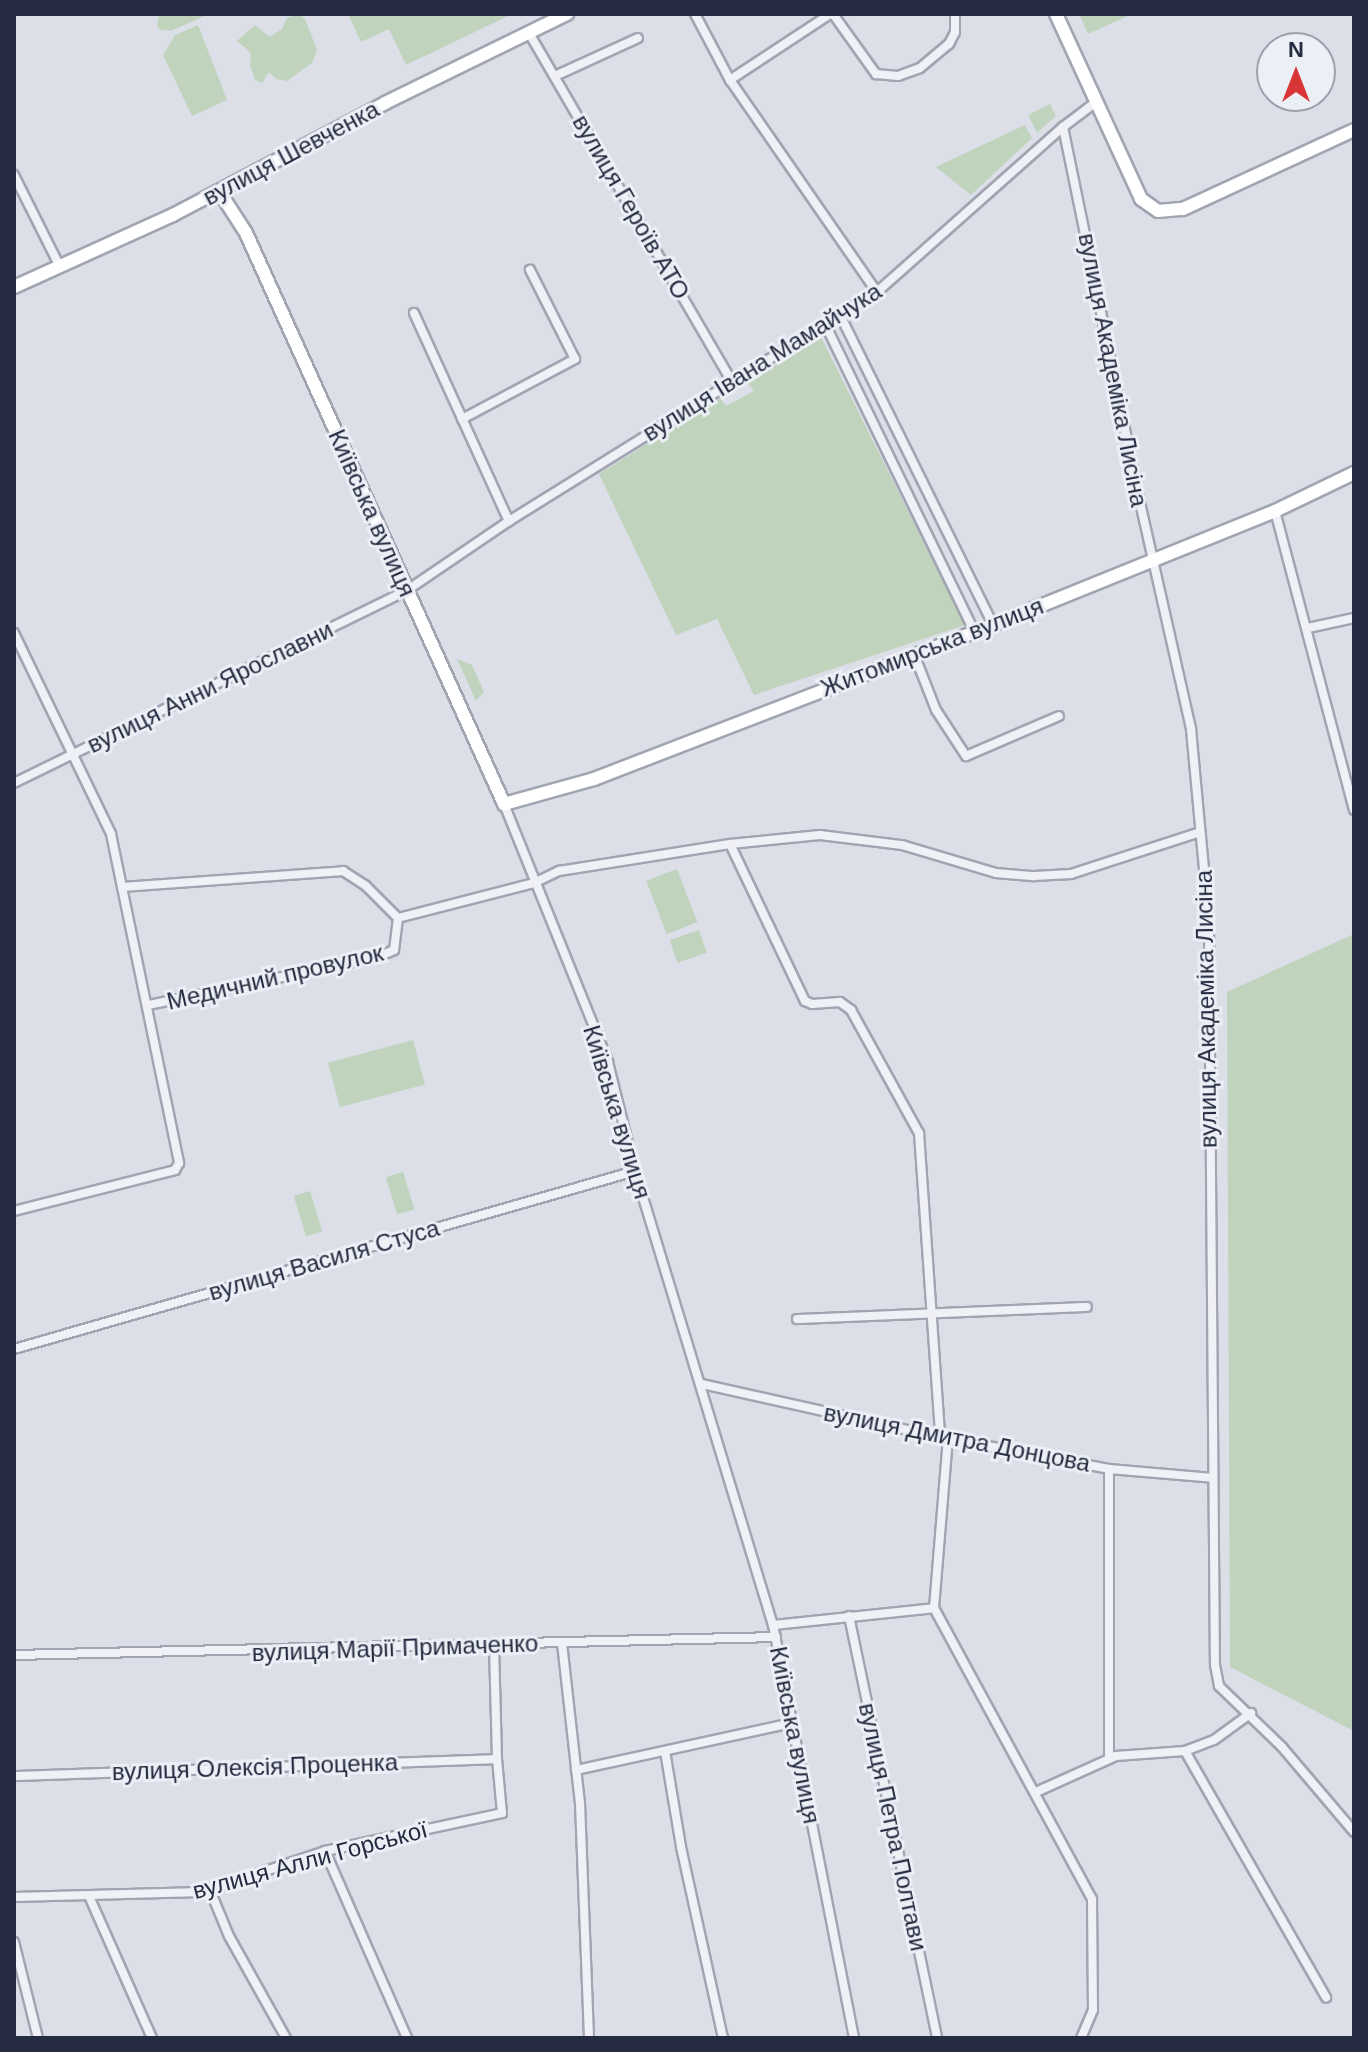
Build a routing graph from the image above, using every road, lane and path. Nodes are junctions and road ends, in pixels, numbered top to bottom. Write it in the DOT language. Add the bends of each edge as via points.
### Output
graph roads {
  1 [pos="567,14"];
  2 [pos="695,14"];
  3 [pos="832,14"];
  4 [pos="955,14"];
  5 [pos="1056,14"];
  6 [pos="529,33"];
  7 [pos="638,38"];
  8 [pos="555,76"];
  9 [pos="730,80"];
  10 [pos="1096,102"];
  11 [pos="1063,127"];
  12 [pos="1354,130"];
  13 [pos="14,175"];
  14 [pos="219,191"];
  15 [pos="60,267"];
  16 [pos="530,270"];
  17 [pos="14,287"];
  18 [pos="877,292"];
  19 [pos="414,313"];
  20 [pos="841,317"];
  21 [pos="826,326"];
  22 [pos="732,382"];
  23 [pos="462,419"];
  24 [pos="1354,473"];
  25 [pos="1275,511"];
  26 [pos="509,521"];
  27 [pos="1153,560"];
  28 [pos="406,591"];
  29 [pos="1354,618"];
  30 [pos="993,625"];
  31 [pos="1308,628"];
  32 [pos="974,631"];
  33 [pos="14,633"];
  34 [pos="913,653"];
  35 [pos="1059,716"];
  36 [pos="72,754"];
  37 [pos="14,783"];
  38 [pos="504,804"];
  39 [pos="1354,810"];
  40 [pos="1200,832"];
  41 [pos="730,844"];
  42 [pos="534,883"];
  43 [pos="122,887"];
  44 [pos="398,918"];
  45 [pos="148,1005"];
  46 [pos="635,1171"];
  47 [pos="14,1211"];
  48 [pos="1087,1307"];
  49 [pos="931,1312"];
  50 [pos="797,1319"];
  51 [pos="14,1349"];
  52 [pos="702,1384"];
  53 [pos="944,1437"];
  54 [pos="1109,1469"];
  55 [pos="1213,1478"];
  56 [pos="934,1608"];
  57 [pos="849,1616"];
  58 [pos="773,1625"];
  59 [pos="776,1637"];
  60 [pos="562,1643"];
  61 [pos="494,1645"];
  62 [pos="14,1655"];
  63 [pos="1251,1713"];
  64 [pos="792,1723"];
  65 [pos="665,1751"];
  66 [pos="1185,1751"];
  67 [pos="1109,1758"];
  68 [pos="497,1759"];
  69 [pos="576,1770"];
  70 [pos="14,1776"];
  71 [pos="1036,1792"];
  72 [pos="1354,1832"];
  73 [pos="325,1851"];
  74 [pos="210,1890"];
  75 [pos="89,1896"];
  76 [pos="14,1897"];
  77 [pos="14,1942"];
  78 [pos="1326,1997"];
  79 [pos="38,2038"];
  80 [pos="152,2038"];
  81 [pos="286,2038"];
  82 [pos="407,2038"];
  83 [pos="589,2038"];
  84 [pos="723,2038"];
  85 [pos="854,2038"];
  86 [pos="937,2038"];
  87 [pos="1081,2038"];
  1 -- 6 [label="main road, вулиця Шевченка"];
  2 -- 9 [label="street"];
  3 -- 4 [label="street" via="876,74 898,76 920,68 949,44"];
  3 -- 9 [label="street"];
  5 -- 10 [label="main road"];
  6 -- 8 [label="street, вулиця Героїв АТО"];
  6 -- 14 [label="main road, вулиця Шевченка"];
  7 -- 8 [label="street"];
  8 -- 22 [label="street, вулиця Героїв АТО"];
  9 -- 18 [label="street"];
  10 -- 11 [label="street, вулиця Івана Мамайчука"];
  10 -- 12 [label="main road" via="1141,199 1158,211 1183,209"];
  11 -- 18 [label="street, вулиця Івана Мамайчука"];
  11 -- 27 [label="street, вулиця Академіка Лисіна"];
  13 -- 15 [label="street"];
  14 -- 15 [label="main road, вулиця Шевченка"];
  14 -- 28 [label="main road, Київська вулиця" via="246,233"];
  15 -- 17 [label="main road, вулиця Шевченка"];
  16 -- 23 [label="street" via="575,359"];
  18 -- 20 [label="street, вулиця Івана Мамайчука"];
  19 -- 23 [label="street"];
  20 -- 21 [label="street, вулиця Івана Мамайчука"];
  20 -- 30 [label="street"];
  21 -- 22 [label="street, вулиця Івана Мамайчука"];
  21 -- 32 [label="street"];
  22 -- 26 [label="street, вулиця Івана Мамайчука"];
  23 -- 26 [label="street"];
  24 -- 25 [label="main road, Житомирська вулиця"];
  25 -- 27 [label="main road, Житомирська вулиця"];
  25 -- 31 [label="street"];
  26 -- 28 [label="street, вулиця Івана Мамайчука"];
  27 -- 30 [label="main road, Житомирська вулиця"];
  27 -- 40 [label="street, вулиця Академіка Лисіна" via="1191,729"];
  28 -- 36 [label="street, вулиця Анни Ярославни"];
  28 -- 38 [label="main road, Київська вулиця"];
  29 -- 31 [label="street"];
  30 -- 32 [label="main road, Житомирська вулиця"];
  31 -- 39 [label="street"];
  32 -- 34 [label="main road, Житомирська вулиця"];
  33 -- 36 [label="street, Медичний провулок"];
  34 -- 35 [label="street" via="936,710 966,756"];
  34 -- 38 [label="main road, Житомирська вулиця" via="594,779"];
  36 -- 37 [label="street, вулиця Анни Ярославни"];
  36 -- 43 [label="street, Медичний провулок" via="111,834"];
  38 -- 42 [label="street, Київська вулиця"];
  40 -- 41 [label="street, Медичний провулок" via="1071,874 1034,876 996,873 902,845 820,835"];
  40 -- 55 [label="street, вулиця Академіка Лисіна" via="1209,924"];
  41 -- 42 [label="street, Медичний провулок" via="559,871"];
  41 -- 49 [label="street" via="805,1001 840,1002 851,1010 919,1133"];
  42 -- 44 [label="street, Медичний провулок"];
  42 -- 46 [label="street, Київська вулиця" via="608,1062"];
  43 -- 44 [label="street, Медичний провулок" via="343,871"];
  43 -- 45 [label="street, Медичний провулок"];
  44 -- 45 [label="street, Медичний провулок" via="394,950 378,957"];
  45 -- 47 [label="street" via="178,1167"];
  46 -- 51 [label="street, вулиця Василя Стуса"];
  46 -- 52 [label="street, Київська вулиця"];
  48 -- 49 [label="street"];
  49 -- 50 [label="street"];
  49 -- 53 [label="street"];
  52 -- 53 [label="street, вулиця Дмитра Донцова"];
  52 -- 58 [label="street, Київська вулиця"];
  53 -- 54 [label="street, вулиця Дмитра Донцова"];
  53 -- 56 [label="street"];
  54 -- 55 [label="street, вулиця Дмитра Донцова"];
  54 -- 67 [label="street"];
  55 -- 63 [label="street, вулиця Академіка Лисіна" via="1215,1665 1219,1686"];
  56 -- 57 [label="street"];
  56 -- 71 [label="street"];
  57 -- 58 [label="street"];
  57 -- 86 [label="street, вулиця Петра Полтави"];
  58 -- 59 [label="street, Київська вулиця"];
  59 -- 60 [label="street, вулиця Марії Примаченко"];
  59 -- 64 [label="street, Київська вулиця"];
  60 -- 61 [label="street, вулиця Марії Примаченко"];
  60 -- 69 [label="street"];
  61 -- 62 [label="street, вулиця Марії Примаченко"];
  61 -- 68 [label="street"];
  63 -- 66 [label="street" via="1214,1740"];
  63 -- 72 [label="street"];
  64 -- 65 [label="street"];
  64 -- 85 [label="street, Київська вулиця"];
  65 -- 69 [label="street"];
  65 -- 84 [label="street"];
  66 -- 67 [label="street"];
  66 -- 78 [label="street"];
  67 -- 71 [label="street"];
  68 -- 70 [label="street, вулиця Олексія Проценка"];
  68 -- 73 [label="street, вулиця Алли Горської" via="502,1813"];
  69 -- 83 [label="street"];
  71 -- 87 [label="street" via="1092,1899 1093,2010"];
  73 -- 74 [label="street, вулиця Алли Горської"];
  73 -- 82 [label="street"];
  74 -- 75 [label="street, вулиця Алли Горської"];
  74 -- 81 [label="street" via="229,1936"];
  75 -- 76 [label="street, вулиця Алли Горської"];
  75 -- 80 [label="street"];
  77 -- 79 [label="street"];
}
